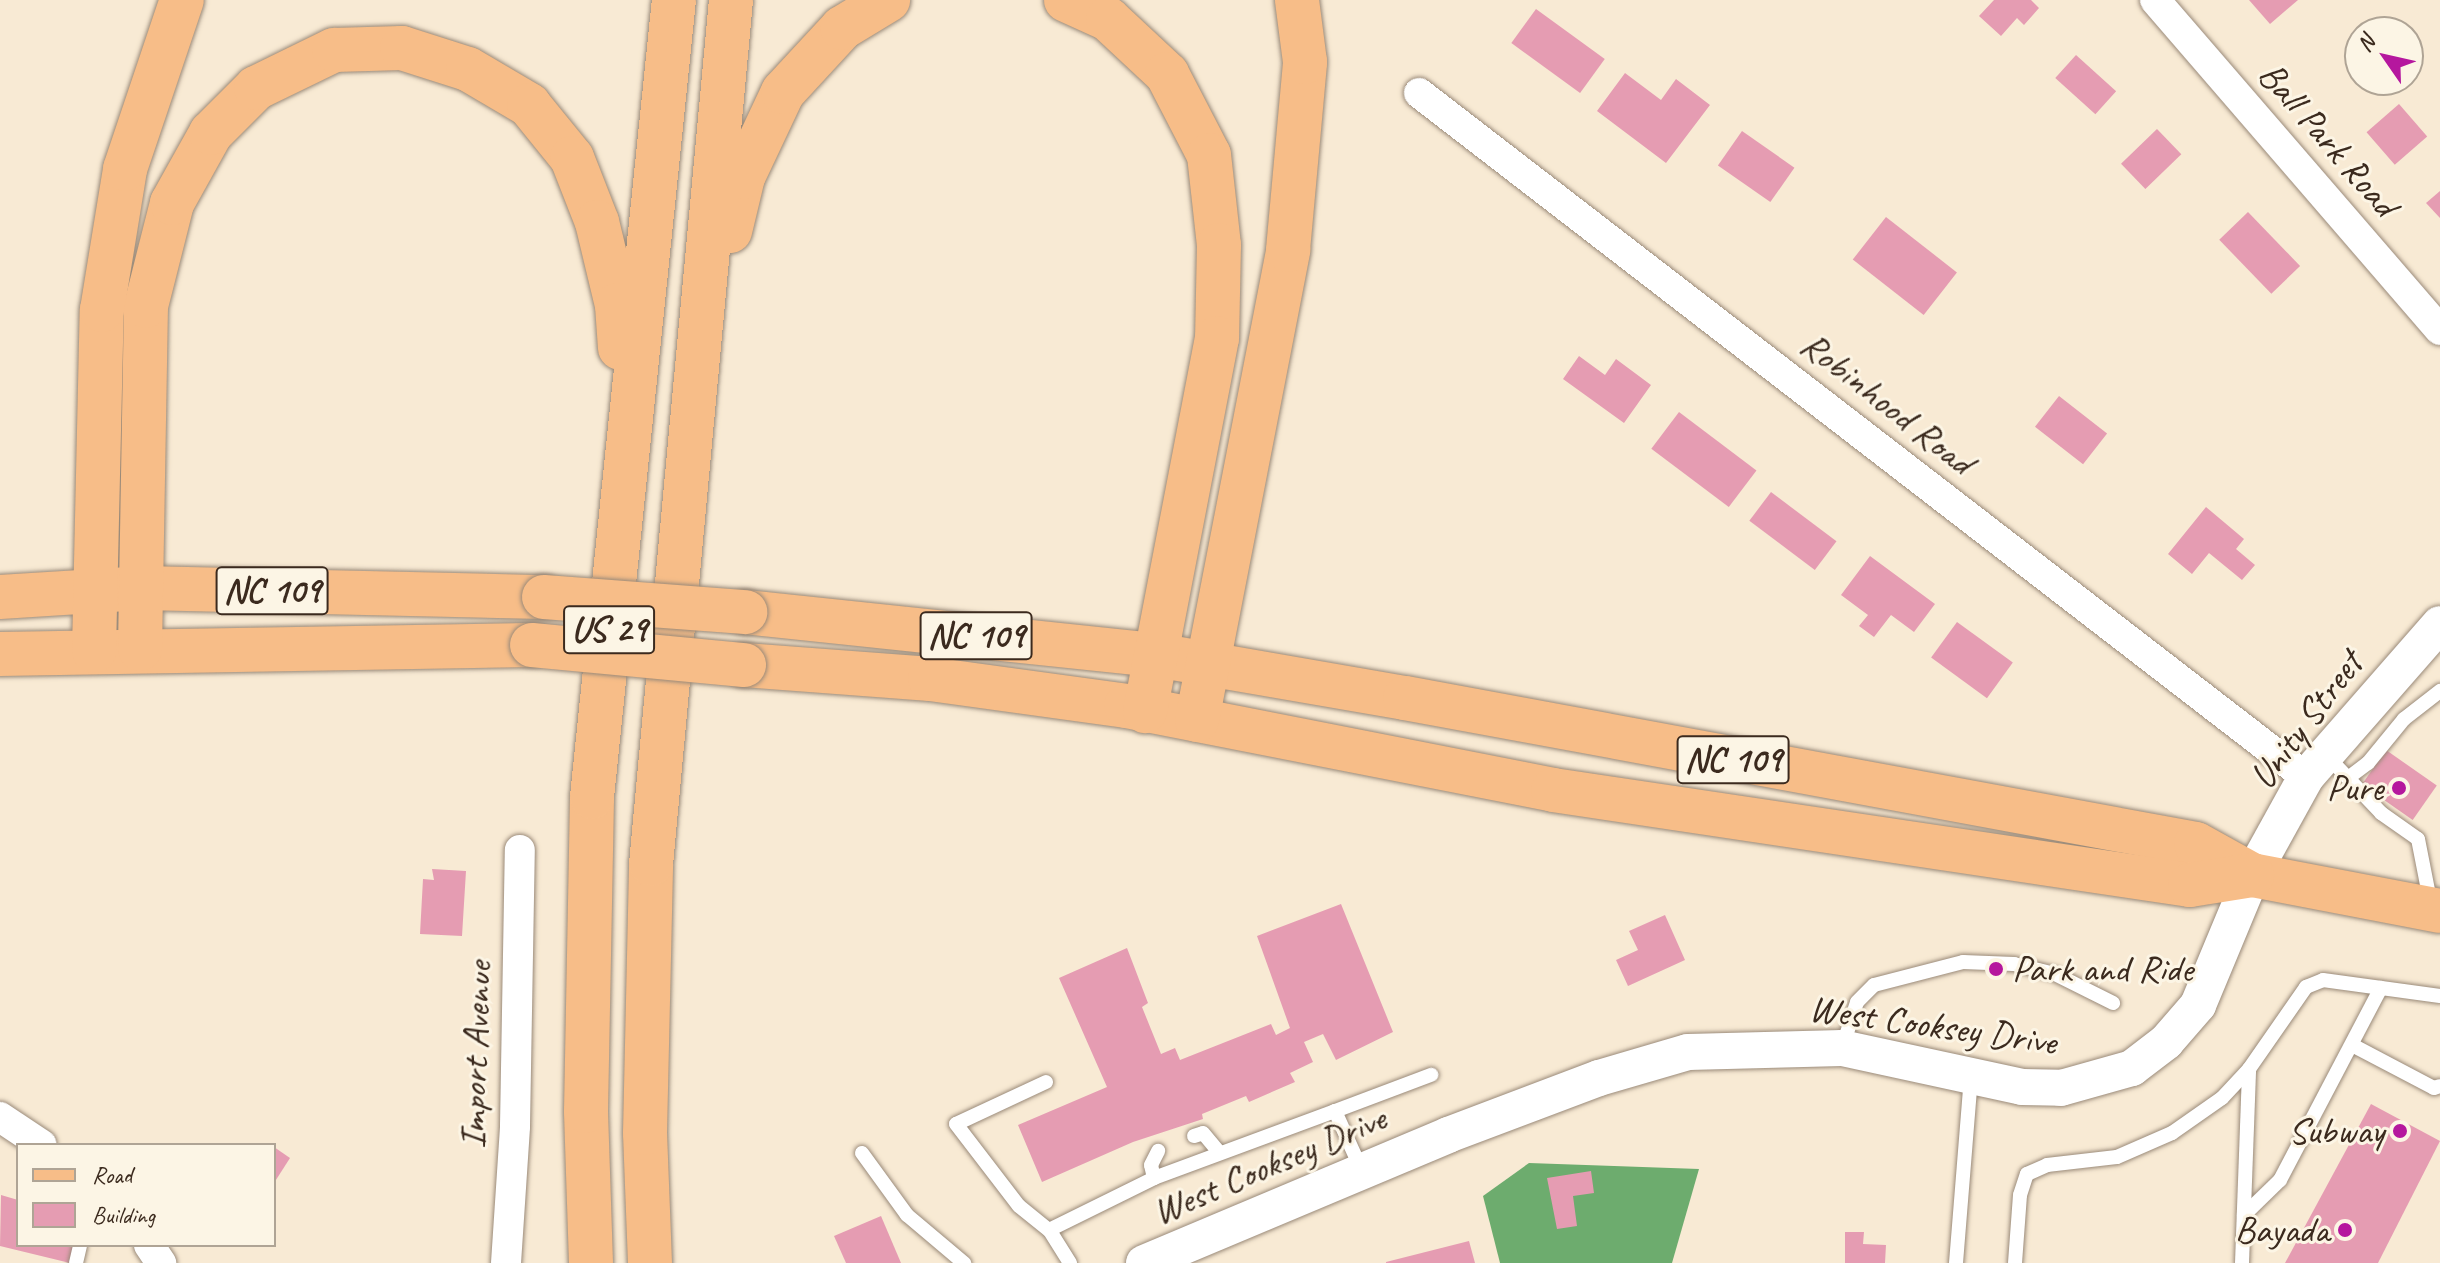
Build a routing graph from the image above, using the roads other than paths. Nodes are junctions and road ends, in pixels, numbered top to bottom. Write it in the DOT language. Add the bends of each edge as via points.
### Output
graph roads {
  1 [pos="182,0"];
  2 [pos="674,0"];
  3 [pos="731,0"];
  4 [pos="888,0"];
  5 [pos="1066,0"];
  6 [pos="1297,0"];
  7 [pos="2155,0"];
  8 [pos="1419,93"];
  9 [pos="2440,330"];
  10 [pos="695,373"];
  11 [pos="626,461"];
  12 [pos="142,588"];
  13 [pos="95,593"];
  14 [pos="0,597"];
  15 [pos="2438,629"];
  16 [pos="140,649"];
  17 [pos="94,651"];
  18 [pos="0,654"];
  19 [pos="1156,655"];
  20 [pos="1208,663"];
  21 [pos="2440,691"];
  22 [pos="2378,692"];
  23 [pos="1145,711"];
  24 [pos="2404,719"];
  25 [pos="1197,720"];
  26 [pos="2326,770"];
  27 [pos="520,850"];
  28 [pos="2252,875"];
  29 [pos="2436,910"];
  30 [pos="2381,988"];
  31 [pos="2440,996"];
  32 [pos="2113,1003"];
  33 [pos="2354,1046"];
  34 [pos="1842,1048"];
  35 [pos="2249,1069"];
  36 [pos="1431,1075"];
  37 [pos="1971,1077"];
  38 [pos="1046,1082"];
  39 [pos="2440,1086"];
  40 [pos="1335,1111"];
  41 [pos="0,1117"];
  42 [pos="1194,1136"];
  43 [pos="39,1143"];
  44 [pos="1158,1151"];
  45 [pos="1219,1152"];
  46 [pos="862,1153"];
  47 [pos="1362,1171"];
  48 [pos="1154,1178"];
  49 [pos="2244,1215"];
  50 [pos="1049,1230"];
  51 [pos="506,1263"];
  52 [pos="591,1263"];
  53 [pos="650,1263"];
  54 [pos="964,1263"];
  55 [pos="1070,1263"];
  56 [pos="1144,1263"];
  57 [pos="1956,1263"];
  58 [pos="2015,1263"];
  59 [pos="2242,1263"];
  1 -- 13 [label="main road" via="125,169 102,310"];
  2 -- 11 [label="main road, US 29"];
  3 -- 10 [label="main road, US 29"];
  4 -- 10 [label="main road" via="842,28 783,92 743,177"];
  5 -- 19 [label="main road" via="1108,19 1167,74 1209,155 1219,245 1217,338"];
  6 -- 20 [label="main road" via="1305,62 1288,250"];
  7 -- 9 [label="street, Ball Park Road"];
  8 -- 26 [label="street, Robinhood Road"];
  10 -- 53 [label="main road, US 29" via="651,864 645,1133"];
  11 -- 12 [label="main road" via="617,305 597,222 572,158 529,105 468,69 402,48 334,50 256,88 211,133 172,203 146,306"];
  11 -- 52 [label="main road, US 29" via="592,797 586,1111"];
  12 -- 13 [label="main road, NC 109"];
  12 -- 16 [label="main road"];
  12 -- 19 [label="main road, NC 109, bridge" via="544,597 745,612"];
  13 -- 14 [label="main road, NC 109"];
  13 -- 17 [label="main road"];
  15 -- 22 [label="street, Unity Street"];
  16 -- 17 [label="main road, NC 109"];
  16 -- 23 [label="main road, NC 109, bridge" via="532,645 930,679"];
  17 -- 18 [label="main road, NC 109"];
  19 -- 20 [label="main road, NC 109"];
  19 -- 23 [label="main road"];
  20 -- 25 [label="main road"];
  20 -- 28 [label="main road, NC 109" via="2196,844"];
  21 -- 24 [label="lane"];
  22 -- 24 [label="lane"];
  22 -- 26 [label="street, Unity Street"];
  23 -- 25 [label="main road, NC 109"];
  24 -- 26 [label="lane" via="2368,763"];
  25 -- 28 [label="main road, NC 109" via="1553,790 2190,885"];
  26 -- 28 [label="street, Unity Street"];
  26 -- 29 [label="lane" via="2418,839"];
  27 -- 51 [label="street, Import Avenue" via="515,1126"];
  28 -- 29 [label="main road, NC 109"];
  28 -- 37 [label="street, West Cooksey Drive" via="2198,1005 2166,1042 2132,1068 2061,1088"];
  30 -- 31 [label="lane"];
  30 -- 33 [label="lane"];
  30 -- 35 [label="lane" via="2323,980 2306,987"];
  32 -- 34 [label="lane" via="2055,974 2014,964 1963,962 1874,985 1857,1002"];
  33 -- 39 [label="lane" via="2434,1088"];
  33 -- 49 [label="lane" via="2280,1180"];
  34 -- 37 [label="street, West Cooksey Drive"];
  34 -- 47 [label="street, West Cooksey Drive" via="1688,1052 1599,1078"];
  35 -- 49 [label="lane"];
  35 -- 58 [label="lane" via="2222,1098 2172,1133 2117,1157 2047,1165 2027,1174 2020,1195"];
  36 -- 40 [label="lane"];
  37 -- 57 [label="lane"];
  38 -- 50 [label="lane" via="956,1124 1019,1206"];
  40 -- 45 [label="lane"];
  40 -- 47 [label="lane"];
  41 -- 43 [label="street"];
  42 -- 45 [label="lane" via="1203,1133"];
  44 -- 48 [label="lane" via="1151,1165"];
  45 -- 48 [label="lane"];
  46 -- 54 [label="lane" via="907,1215"];
  47 -- 56 [label="street, West Cooksey Drive"];
  48 -- 50 [label="lane"];
  49 -- 59 [label="lane"];
  50 -- 55 [label="lane"];
}
